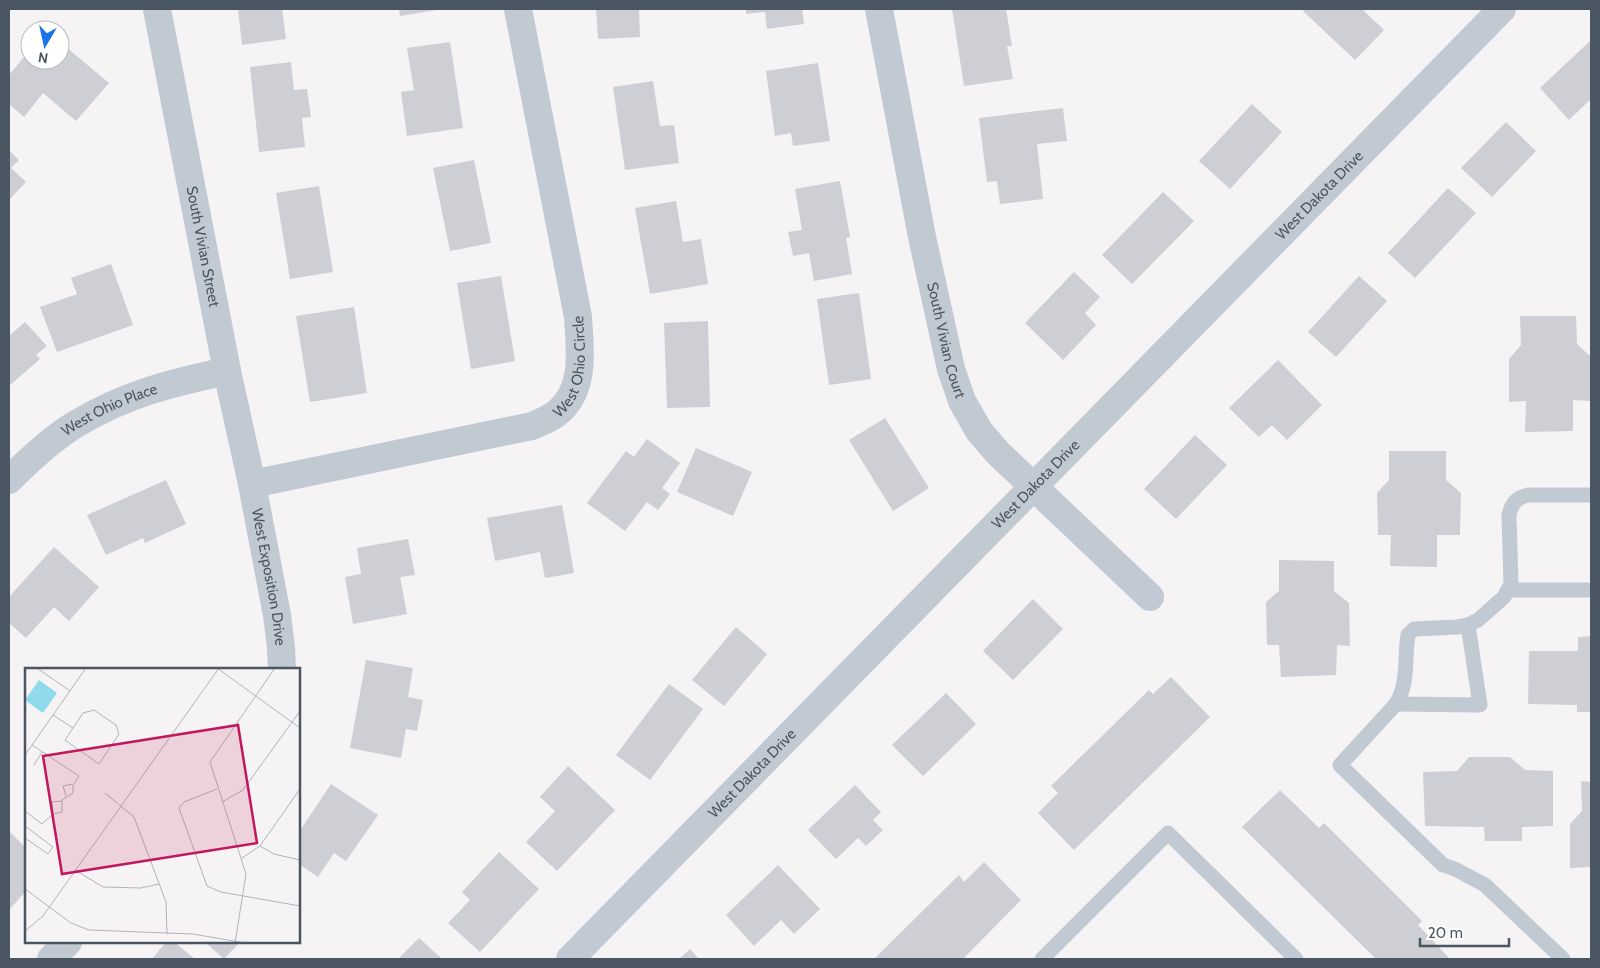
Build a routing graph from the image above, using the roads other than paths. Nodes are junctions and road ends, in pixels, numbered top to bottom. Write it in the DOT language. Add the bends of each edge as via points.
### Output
graph roads {
  1 [pos="157,9"];
  2 [pos="518,9"];
  3 [pos="879,9"];
  4 [pos="1490,13"];
  5 [pos="227,372"];
  6 [pos="9,480"];
  7 [pos="252,484"];
  8 [pos="1033,486"];
  9 [pos="1591,495"];
  10 [pos="1509,590"];
  11 [pos="1591,590"];
  12 [pos="1150,597"];
  13 [pos="1468,625"];
  14 [pos="282,668"];
  15 [pos="1396,704"];
  16 [pos="67,943"];
  17 [pos="51,959"];
  18 [pos="570,959"];
  19 [pos="1042,959"];
  20 [pos="1296,959"];
  21 [pos="1563,959"];
  1 -- 5 [label="street, South Vivian Street"];
  2 -- 7 [label="street, West Ohio Circle" via="578,317 579,379 570,397 557,413 532,426"];
  3 -- 8 [label="street, South Vivian Court" via="951,369 962,401 979,430"];
  4 -- 8 [label="street, West Dakota Drive"];
  5 -- 6 [label="street, West Ohio Place" via="173,382 108,407 75,424"];
  5 -- 7 [label="street, South Vivian Street"];
  7 -- 14 [label="street, West Exposition Drive" via="277,615"];
  8 -- 12 [label="street, South Vivian Court"];
  8 -- 18 [label="street, West Dakota Drive"];
  9 -- 10 [label="lane" via="1528,495 1512,504 1509,515"];
  10 -- 11 [label="lane"];
  10 -- 13 [label="lane" via="1492,610"];
  13 -- 15 [label="lane" via="1414,629 1408,635 1404,684"];
  13 -- 15 [label="lane" via="1480,705"];
  15 -- 21 [label="lane" via="1340,765 1443,865 1485,885"];
  16 -- 17 [label="street"];
  19 -- 20 [label="lane" via="1168,833"];
}
